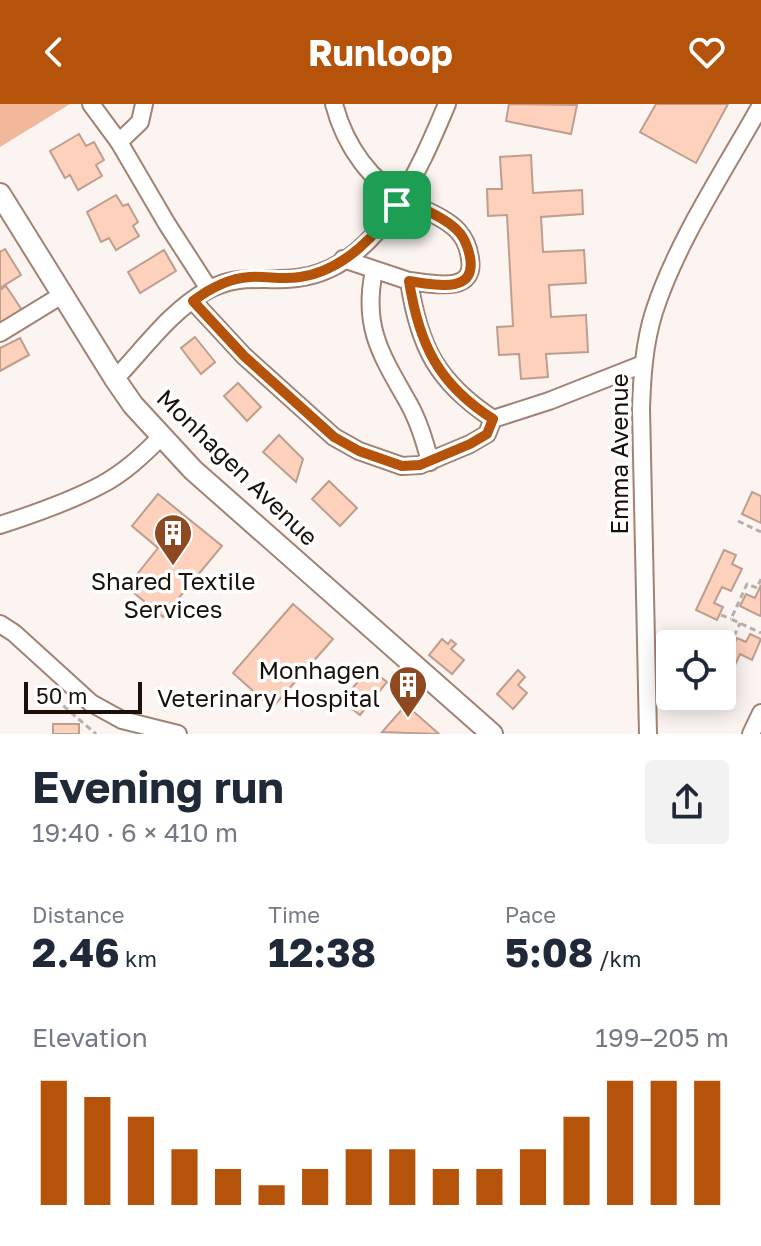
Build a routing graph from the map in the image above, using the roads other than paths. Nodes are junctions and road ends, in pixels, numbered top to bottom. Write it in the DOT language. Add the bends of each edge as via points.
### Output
graph roads {
  1 [pos="144,104"];
  2 [pos="334,104"];
  3 [pos="447,104"];
  4 [pos="761,105"];
  5 [pos="94,108"];
  6 [pos="119,142"];
  7 [pos="0,194"];
  8 [pos="401,198"];
  9 [pos="343,259"];
  10 [pos="374,271"];
  11 [pos="409,281"];
  12 [pos="209,289"];
  13 [pos="62,295"];
  14 [pos="193,301"];
  15 [pos="0,333"];
  16 [pos="643,364"];
  17 [pos="115,379"];
  18 [pos="493,419"];
  19 [pos="161,437"];
  20 [pos="430,462"];
  21 [pos="0,525"];
  22 [pos="0,624"];
  23 [pos="761,713"];
  24 [pos="178,734"];
  25 [pos="492,734"];
  26 [pos="648,734"];
  27 [pos="751,734"];
  1 -- 6 [label="street" via="140,122"];
  2 -- 8 [label="street" via="341,129 361,163"];
  3 -- 8 [label="street"];
  4 -- 16 [label="street, Emma Avenue" via="676,259 654,313"];
  5 -- 6 [label="street"];
  6 -- 12 [label="street"];
  7 -- 13 [label="main road, Monhagen Avenue"];
  8 -- 9 [label="street" via="364,244"];
  8 -- 11 [label="street" via="457,230 470,259 471,270 461,282"];
  9 -- 10 [label="street"];
  9 -- 12 [label="street" via="313,275 248,277"];
  10 -- 11 [label="street"];
  10 -- 20 [label="street" via="369,294 377,347 414,415"];
  11 -- 18 [label="street" via="418,328 435,364 462,397"];
  12 -- 14 [label="street"];
  13 -- 15 [label="street"];
  13 -- 17 [label="main road, Monhagen Avenue"];
  14 -- 17 [label="street"];
  14 -- 20 [label="street" via="244,356 334,437 402,466"];
  16 -- 18 [label="street"];
  16 -- 26 [label="street, Emma Avenue"];
  17 -- 19 [label="main road, Monhagen Avenue"];
  18 -- 20 [label="street" via="487,434"];
  19 -- 21 [label="street" via="102,485"];
  19 -- 25 [label="main road, Monhagen Avenue"];
  22 -- 24 [label="street" via="91,703 122,720"];
  23 -- 27 [label="street"];
}
